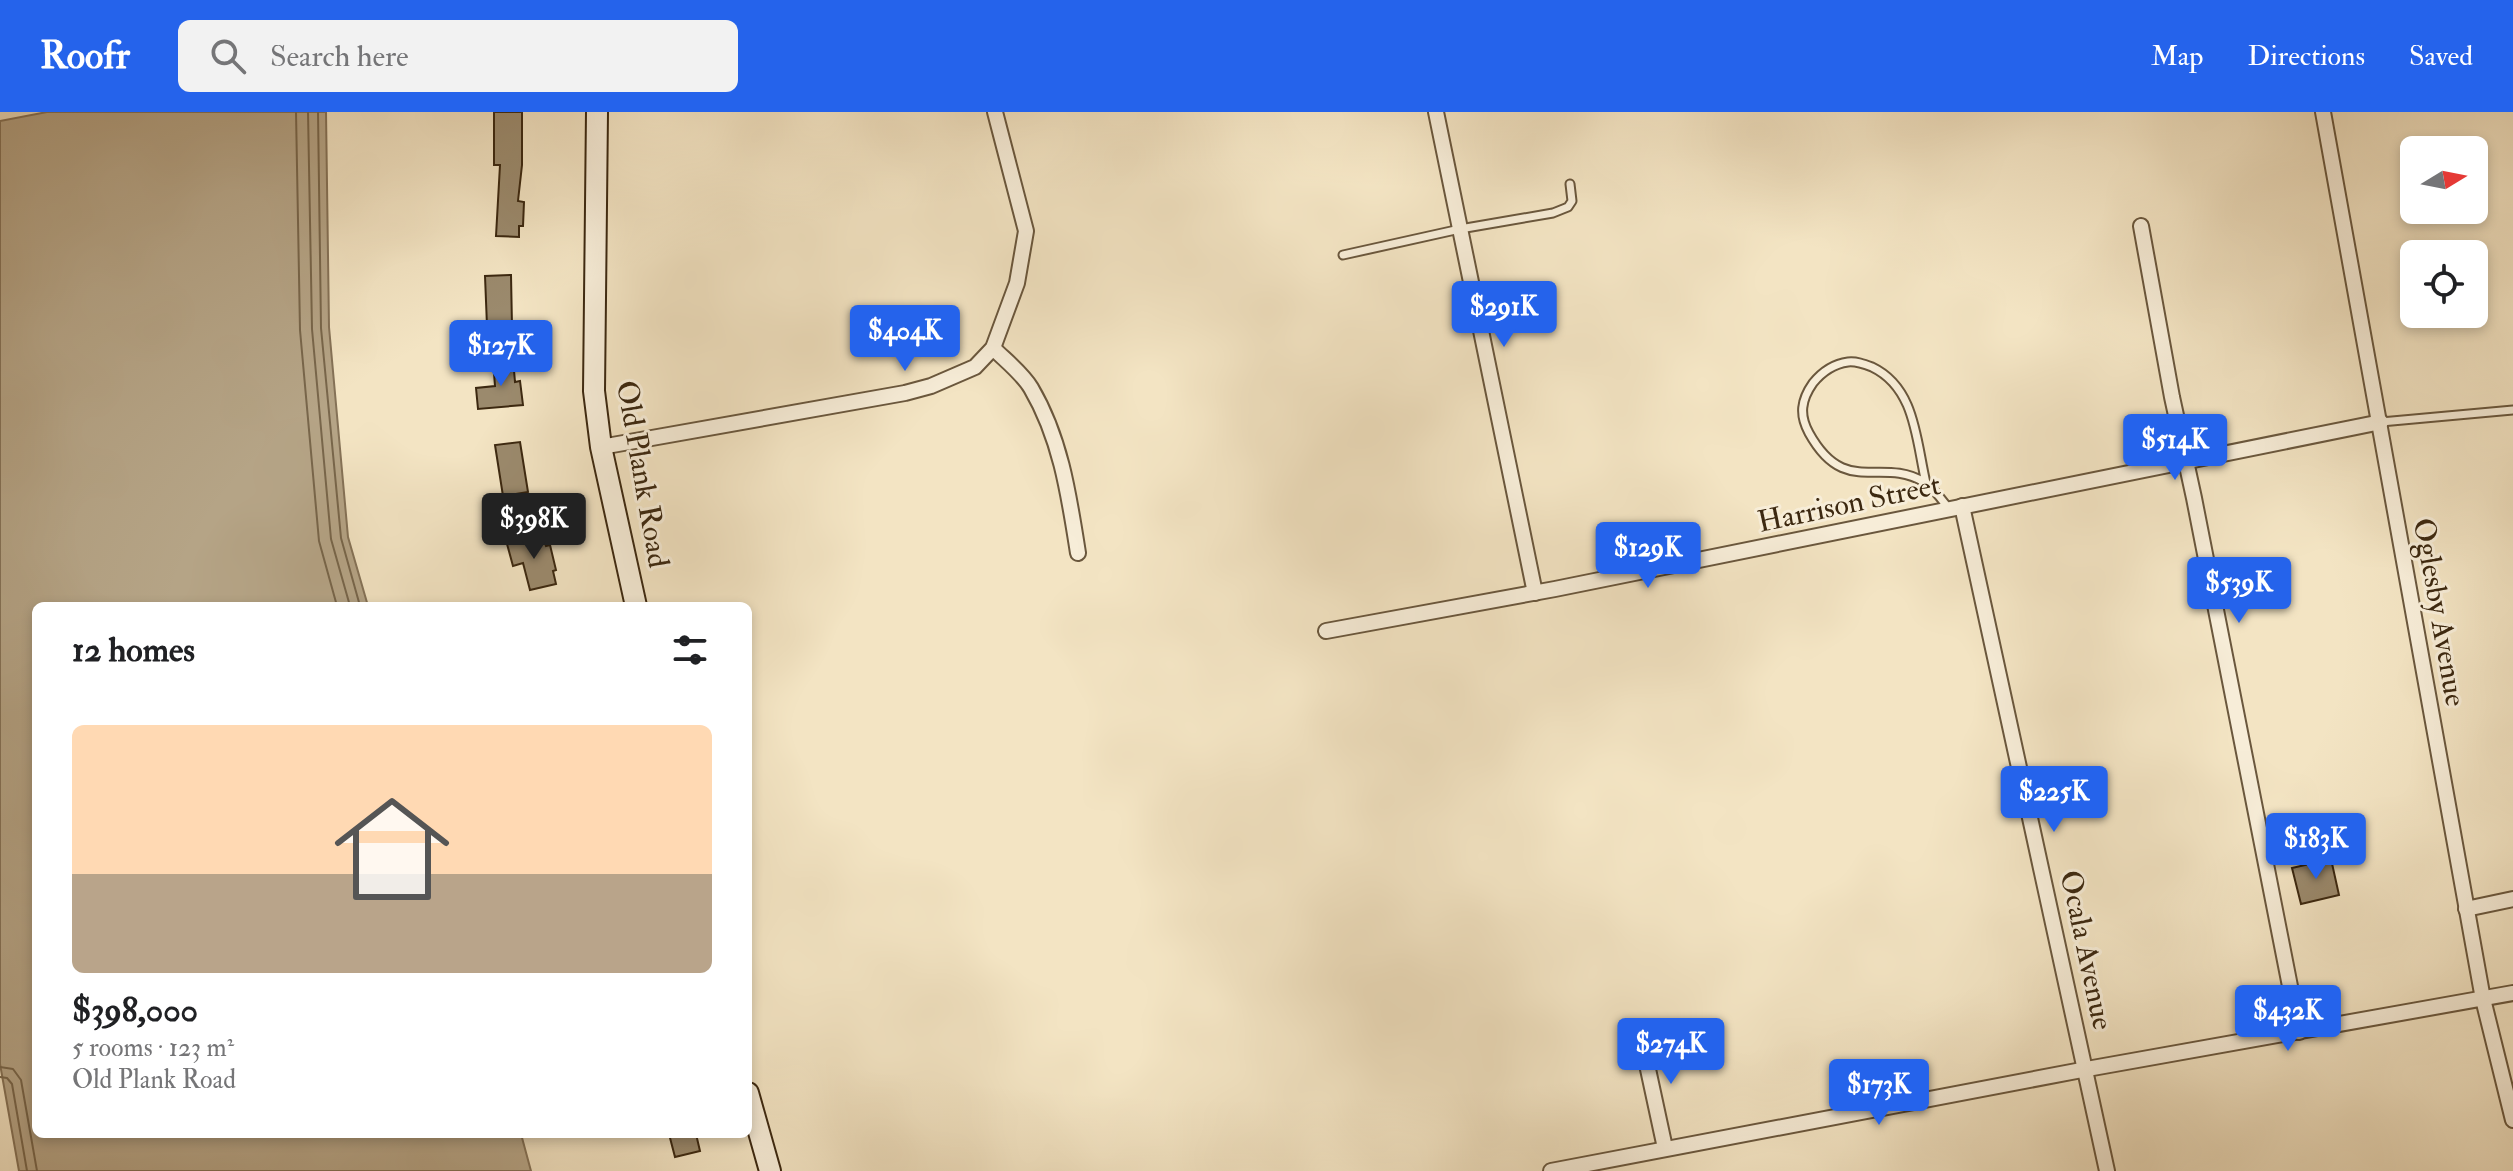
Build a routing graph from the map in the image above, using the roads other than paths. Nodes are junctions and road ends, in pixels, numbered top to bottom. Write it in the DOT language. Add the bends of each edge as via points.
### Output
graph roads {
  1 [pos="597,112"];
  2 [pos="995,112"];
  3 [pos="1436,112"];
  4 [pos="2323,112"];
  5 [pos="1570,184"];
  6 [pos="2141,226"];
  7 [pos="1460,229"];
  8 [pos="1343,255"];
  9 [pos="993,348"];
  10 [pos="2513,410"];
  11 [pos="2381,422"];
  12 [pos="601,447"];
  13 [pos="2185,460"];
  14 [pos="1926,483"];
  15 [pos="1956,507"];
  16 [pos="1078,553"];
  17 [pos="1535,593"];
  18 [pos="635,602"];
  19 [pos="1326,631"];
  20 [pos="2513,899"];
  21 [pos="2466,909"];
  22 [pos="2513,993"];
  23 [pos="2483,999"];
  24 [pos="1640,1032"];
  25 [pos="2299,1032"];
  26 [pos="2087,1069"];
  27 [pos="752,1107"];
  28 [pos="2513,1120"];
  29 [pos="1665,1148"];
  30 [pos="770,1171"];
  31 [pos="1551,1171"];
  32 [pos="2107,1171"];
  1 -- 12 [label="street, Old Plank Road" via="594,391"];
  2 -- 9 [label="street" via="1026,231 1017,283"];
  3 -- 7 [label="street"];
  4 -- 11 [label="street, Oglesby Avenue"];
  5 -- 7 [label="lane" via="1568,207"];
  6 -- 13 [label="street"];
  7 -- 8 [label="lane"];
  7 -- 17 [label="street"];
  9 -- 12 [label="street" via="975,367 905,393"];
  9 -- 16 [label="street" via="1030,386 1057,443"];
  10 -- 11 [label="lane"];
  11 -- 13 [label="street, Harrison Street"];
  11 -- 21 [label="street, Oglesby Avenue"];
  12 -- 18 [label="street, Old Plank Road"];
  13 -- 15 [label="street, Harrison Street"];
  13 -- 25 [label="street"];
  14 -- 14 [label="lane" via="1904,474 1847,471 1819,452 1802,421 1803,397 1819,376 1849,362 1884,373 1908,404"];
  14 -- 15 [label="lane"];
  15 -- 17 [label="street, Harrison Street"];
  15 -- 26 [label="street, Ocala Avenue"];
  17 -- 19 [label="street, Harrison Street"];
  20 -- 21 [label="street"];
  21 -- 23 [label="street, Oglesby Avenue"];
  22 -- 23 [label="street"];
  23 -- 25 [label="street"];
  23 -- 28 [label="street, Oglesby Avenue"];
  24 -- 29 [label="street"];
  25 -- 26 [label="street"];
  26 -- 29 [label="street"];
  26 -- 32 [label="street, Ocala Avenue"];
  27 -- 30 [label="street"];
  29 -- 31 [label="street"];
}
